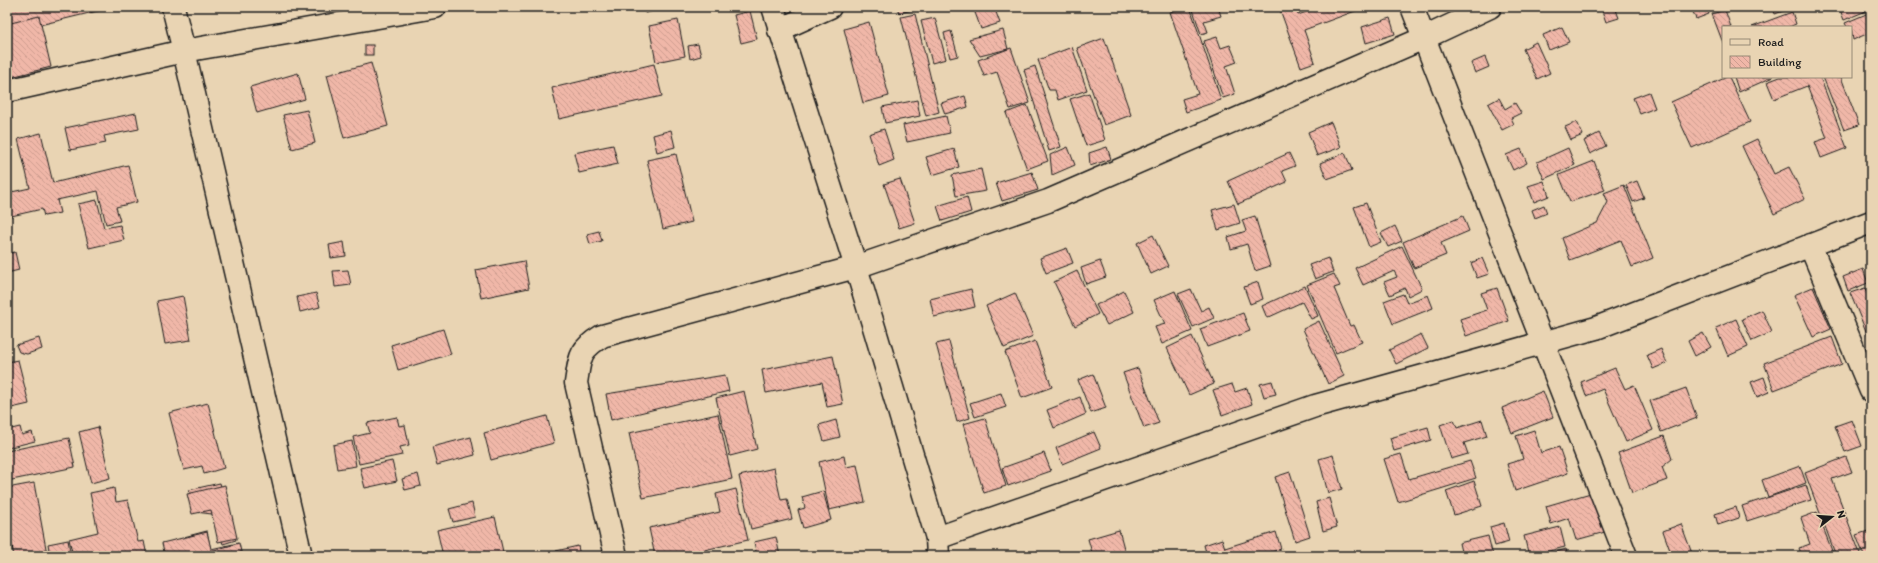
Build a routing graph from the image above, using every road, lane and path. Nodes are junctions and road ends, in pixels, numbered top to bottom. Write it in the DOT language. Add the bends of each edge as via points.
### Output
graph roads {
  1 [pos="173,7"];
  2 [pos="435,7"];
  3 [pos="773,7"];
  4 [pos="830,7"];
  5 [pos="1412,7"];
  6 [pos="1490,7"];
  7 [pos="779,30"];
  8 [pos="1424,38"];
  9 [pos="184,51"];
  10 [pos="7,91"];
  11 [pos="1871,222"];
  12 [pos="1810,246"];
  13 [pos="856,267"];
  14 [pos="1542,343"];
  15 [pos="1871,391"];
  16 [pos="937,547"];
  17 [pos="301,556"];
  18 [pos="616,556"];
  19 [pos="1626,556"];
  1 -- 9 [label="street"];
  2 -- 9 [label="street"];
  3 -- 7 [label="street"];
  4 -- 7 [label="street"];
  5 -- 8 [label="street"];
  6 -- 8 [label="street"];
  7 -- 13 [label="street"];
  8 -- 13 [label="street" via="1048,201"];
  8 -- 14 [label="street"];
  9 -- 10 [label="street"];
  9 -- 17 [label="street"];
  11 -- 12 [label="street"];
  12 -- 14 [label="street" via="1596,328"];
  12 -- 15 [label="street"];
  13 -- 16 [label="street"];
  13 -- 18 [label="street" via="620,330 587,345 579,362 576,383"];
  14 -- 16 [label="street" via="1315,406"];
  14 -- 19 [label="street"];
}
